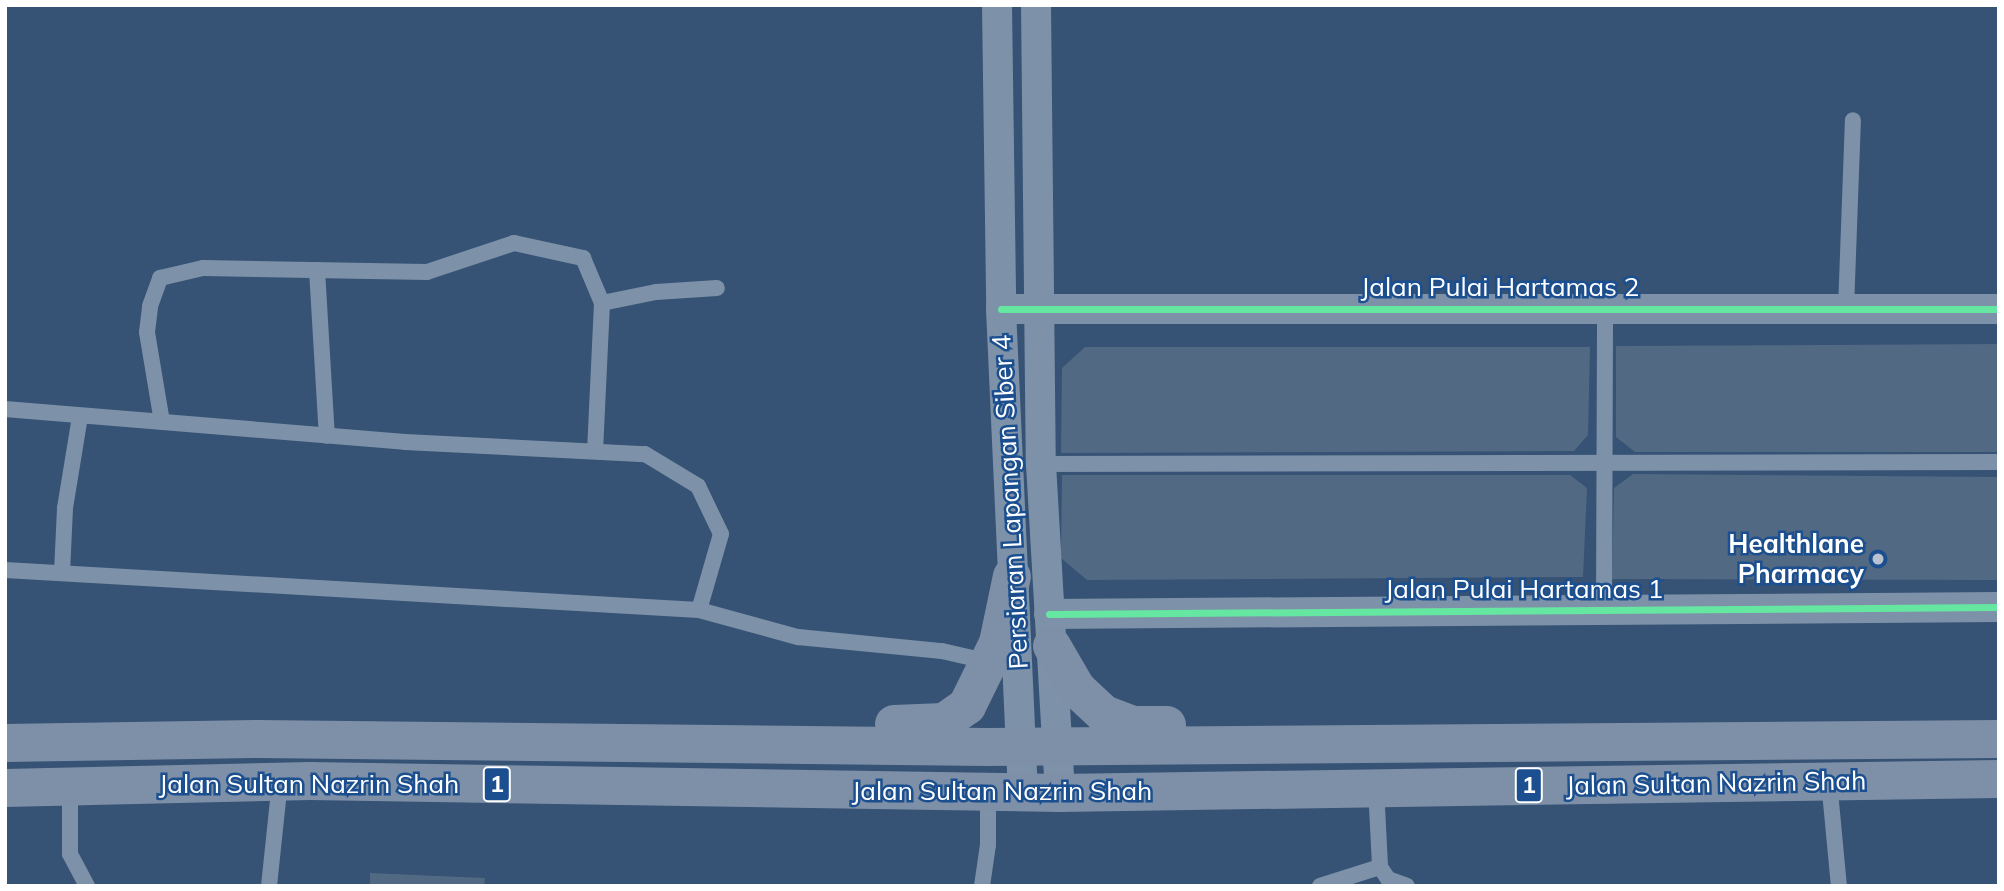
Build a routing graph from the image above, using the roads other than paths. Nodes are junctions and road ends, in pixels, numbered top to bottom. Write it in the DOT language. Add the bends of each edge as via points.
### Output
graph roads {
  1 [pos="997,5"];
  2 [pos="1036,5"];
  3 [pos="1853,120"];
  4 [pos="317,270"];
  5 [pos="717,288"];
  6 [pos="602,303"];
  7 [pos="1605,308"];
  8 [pos="1001,309"];
  9 [pos="1040,309"];
  10 [pos="1846,309"];
  11 [pos="1999,309"];
  12 [pos="5,409"];
  13 [pos="80,416"];
  14 [pos="162,422"];
  15 [pos="327,436"];
  16 [pos="595,451"];
  17 [pos="1999,462"];
  18 [pos="1604,463"];
  19 [pos="1041,464"];
  20 [pos="5,570"];
  21 [pos="62,572"];
  22 [pos="1012,576"];
  23 [pos="1999,607"];
  24 [pos="699,610"];
  25 [pos="1604,610"];
  26 [pos="1050,630"];
  27 [pos="991,662"];
  28 [pos="1998,739"];
  29 [pos="530,741"];
  30 [pos="1442,741"];
  31 [pos="5,743"];
  32 [pos="1040,746"];
  33 [pos="1999,779"];
  34 [pos="1829,781"];
  35 [pos="280,782"];
  36 [pos="70,787"];
  37 [pos="5,788"];
  38 [pos="1376,788"];
  39 [pos="1024,793"];
  40 [pos="1380,867"];
  41 [pos="87,886"];
  42 [pos="269,886"];
  43 [pos="982,886"];
  44 [pos="1320,886"];
  45 [pos="1407,886"];
  46 [pos="1839,886"];
  1 -- 8 [label="street, Persiaran Lapangan Siber 4"];
  2 -- 9 [label="street, Persiaran Lapangan Siber 4"];
  3 -- 10 [label="lane"];
  4 -- 6 [label="lane" via="427,272 514,243 583,258"];
  4 -- 14 [label="lane" via="203,268 160,278 147,332"];
  4 -- 15 [label="lane"];
  5 -- 6 [label="lane" via="656,292"];
  6 -- 16 [label="lane"];
  7 -- 9 [label="street, Jalan Pulai Hartamas 2"];
  7 -- 10 [label="street, Jalan Pulai Hartamas 2"];
  7 -- 18 [label="lane"];
  8 -- 9 [label="street, Jalan Pulai Hartamas 2"];
  8 -- 22 [label="street, Persiaran Lapangan Siber 4"];
  9 -- 19 [label="street, Persiaran Lapangan Siber 4"];
  10 -- 11 [label="street, Jalan Pulai Hartamas 2"];
  12 -- 13 [label="lane"];
  13 -- 14 [label="lane"];
  13 -- 21 [label="lane" via="65,508"];
  14 -- 15 [label="lane"];
  15 -- 16 [label="lane"];
  16 -- 24 [label="lane" via="645,454 698,486 721,534"];
  17 -- 18 [label="lane"];
  18 -- 19 [label="lane"];
  18 -- 25 [label="lane"];
  19 -- 26 [label="street, Persiaran Lapangan Siber 4"];
  20 -- 21 [label="lane"];
  21 -- 24 [label="lane"];
  22 -- 27 [label="highway"];
  22 -- 32 [label="street, Persiaran Lapangan Siber 4"];
  23 -- 25 [label="street, Jalan Pulai Hartamas 1"];
  24 -- 27 [label="lane" via="798,637 942,651"];
  25 -- 26 [label="street, Jalan Pulai Hartamas 1"];
  26 -- 30 [label="highway" via="1077,689 1104,714 1133,725 1401,724"];
  26 -- 32 [label="street, Persiaran Lapangan Siber 4"];
  27 -- 29 [label="highway" via="967,706 944,722 601,726"];
  28 -- 30 [label="highway, Jalan Sultan Nazrin Shah / 1"];
  29 -- 31 [label="highway, Jalan Sultan Nazrin Shah / 1"];
  29 -- 32 [label="highway, Jalan Sultan Nazrin Shah / 1"];
  30 -- 32 [label="highway, Jalan Sultan Nazrin Shah / 1"];
  32 -- 39 [label="street, Persiaran Lapangan Siber 4"];
  33 -- 34 [label="highway, Jalan Sultan Nazrin Shah / 1"];
  34 -- 38 [label="highway, Jalan Sultan Nazrin Shah / 1"];
  34 -- 46 [label="lane"];
  35 -- 36 [label="highway, Jalan Sultan Nazrin Shah / 1"];
  35 -- 39 [label="highway, Jalan Sultan Nazrin Shah / 1"];
  35 -- 42 [label="lane"];
  36 -- 37 [label="highway, Jalan Sultan Nazrin Shah / 1"];
  36 -- 41 [label="lane" via="70,854"];
  38 -- 39 [label="highway, Jalan Sultan Nazrin Shah / 1"];
  38 -- 40 [label="lane"];
  39 -- 43 [label="lane" via="988,845"];
  40 -- 44 [label="lane"];
  40 -- 45 [label="lane" via="1388,879"];
}
